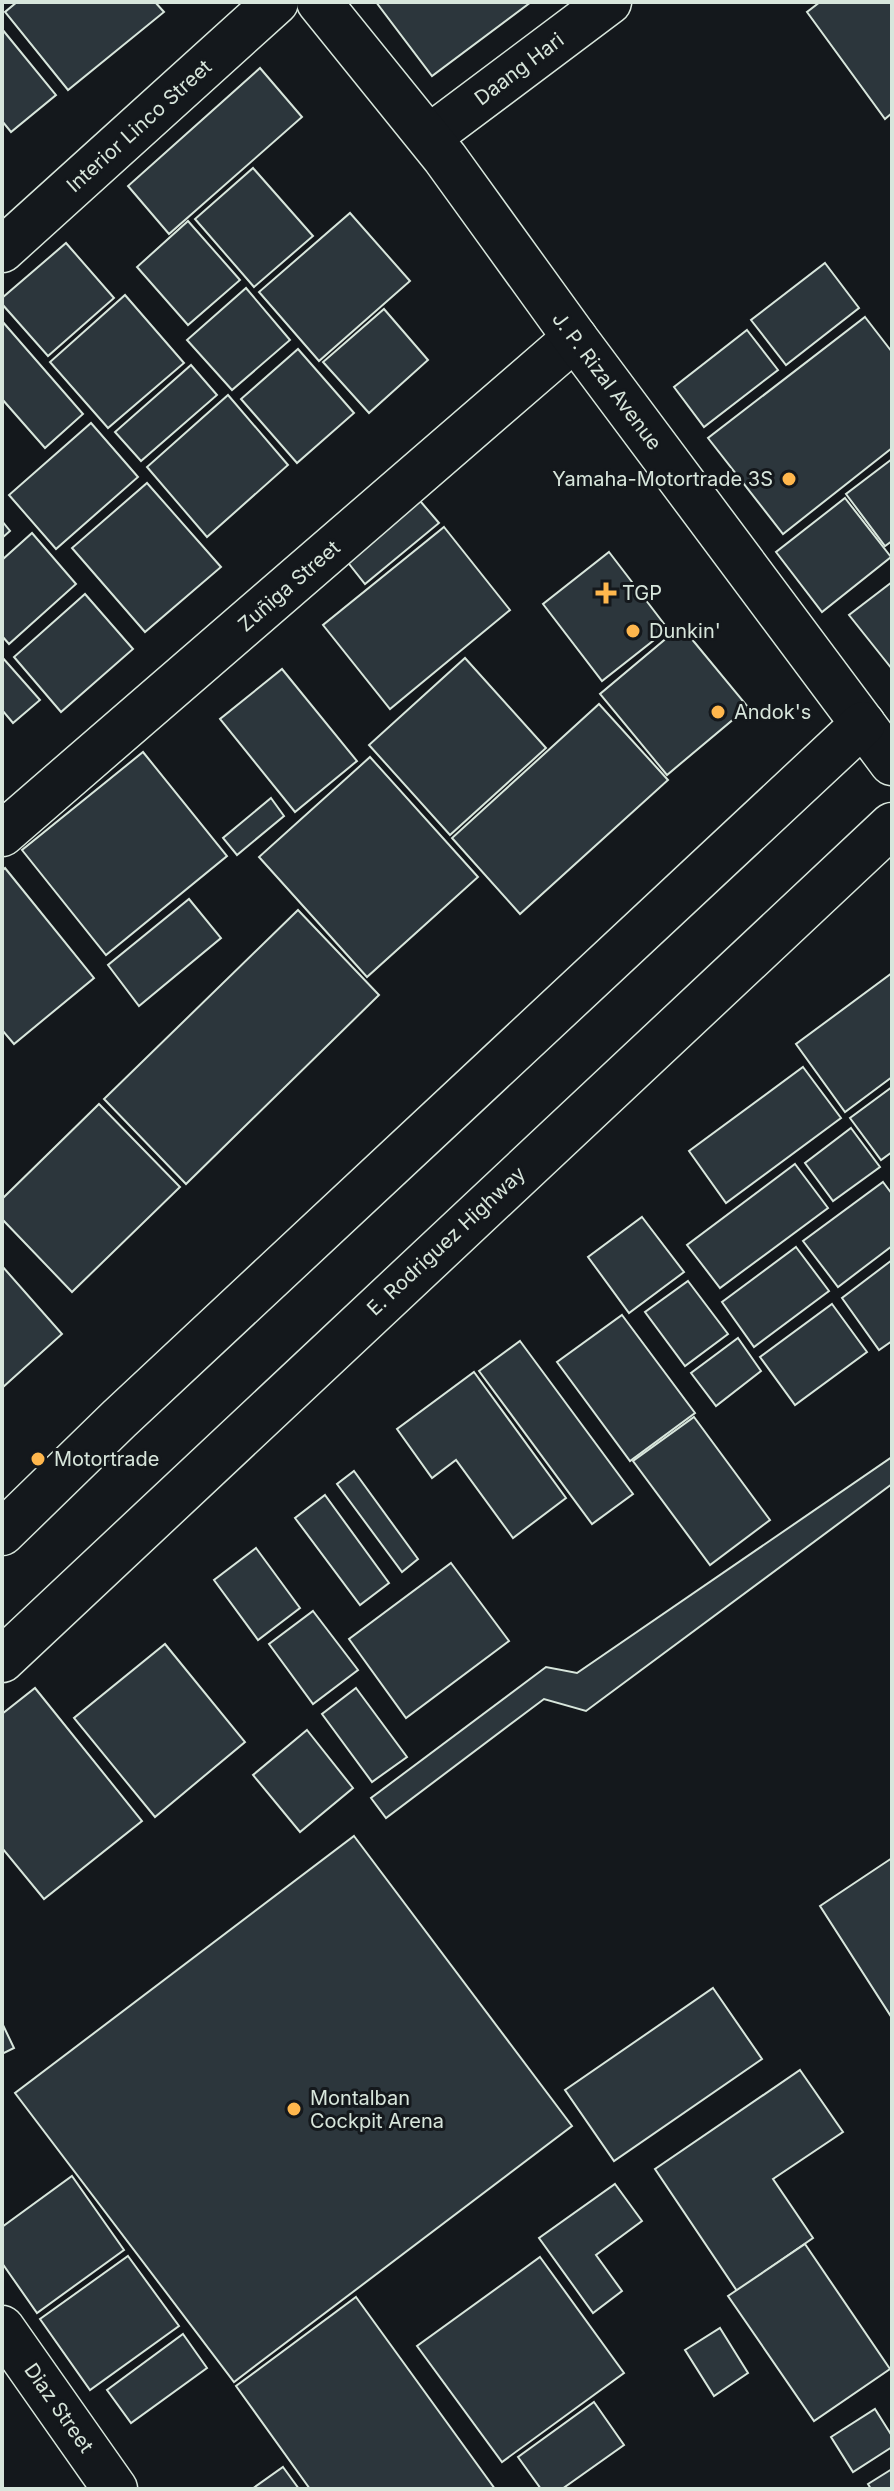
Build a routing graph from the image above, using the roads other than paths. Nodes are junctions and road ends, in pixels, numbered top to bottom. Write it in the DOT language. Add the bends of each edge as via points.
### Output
graph roads {
  1 [pos="276,2"];
  2 [pos="319,2"];
  3 [pos="609,2"];
  4 [pos="429,137"];
  5 [pos="2,250"];
  6 [pos="575,338"];
  7 [pos="863,724"];
  8 [pos="892,763"];
  9 [pos="892,825"];
  10 [pos="2,834"];
  11 [pos="2,1533"];
  12 [pos="2,1660"];
  13 [pos="2,2328"];
  14 [pos="115,2489"];
  1 -- 5 [label="main road, Interior Linco Street"];
  2 -- 4 [label="main road, J. P. Rizal Avenue"];
  3 -- 4 [label="main road, Daang Hari"];
  4 -- 6 [label="main road, J. P. Rizal Avenue"];
  6 -- 7 [label="main road, J. P. Rizal Avenue"];
  6 -- 10 [label="main road, Zuñiga Street"];
  7 -- 8 [label="main road, J. P. Rizal Avenue"];
  7 -- 11 [label="main road"];
  9 -- 12 [label="main road, E. Rodriguez Highway"];
  13 -- 14 [label="main road, Diaz Street"];
}
